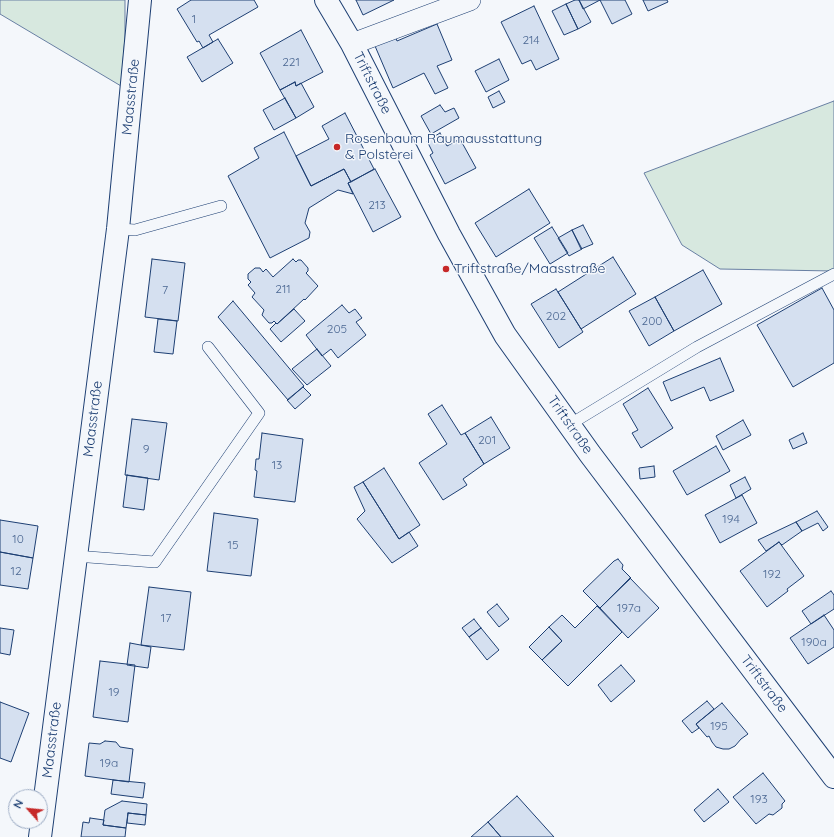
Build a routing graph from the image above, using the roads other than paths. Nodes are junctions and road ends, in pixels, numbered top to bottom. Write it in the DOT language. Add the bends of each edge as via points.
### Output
graph roads {
  1 [pos="140,0"];
  2 [pos="326,0"];
  3 [pos="470,0"];
  4 [pos="352,44"];
  5 [pos="221,206"];
  6 [pos="118,229"];
  7 [pos="834,274"];
  8 [pos="208,347"];
  9 [pos="569,424"];
  10 [pos="75,556"];
  11 [pos="834,777"];
  12 [pos="40,837"];
  1 -- 6 [label="street, Maasstraße"];
  2 -- 4 [label="street, Triftstraße"];
  3 -- 4 [label="street, Triftstraße"];
  4 -- 9 [label="street, Triftstraße" via="449,234 505,335"];
  5 -- 6 [label="lane" via="135,230"];
  6 -- 10 [label="street, Maasstraße"];
  7 -- 9 [label="lane" via="697,347"];
  8 -- 10 [label="lane" via="259,414 155,562"];
  9 -- 11 [label="street, Triftstraße"];
  10 -- 12 [label="street, Maasstraße"];
}
